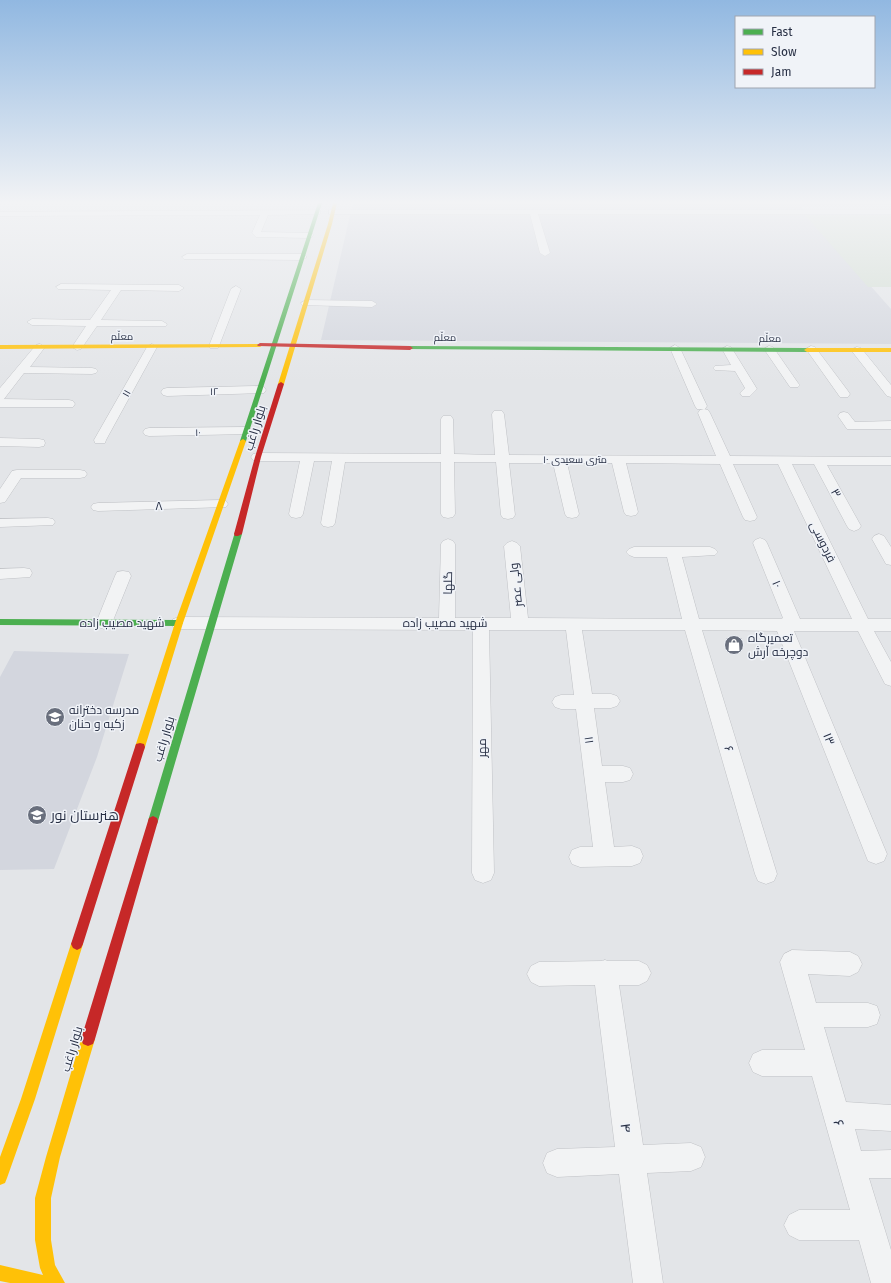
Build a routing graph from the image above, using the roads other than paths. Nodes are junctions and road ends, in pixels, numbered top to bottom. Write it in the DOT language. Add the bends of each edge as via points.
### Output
graph roads {
  1 [pos="300,263"];
  2 [pos="317,263"];
  3 [pos="61,287"];
  4 [pos="118,287"];
  5 [pos="178,288"];
  6 [pos="236,289"];
  7 [pos="306,303"];
  8 [pos="372,304"];
  9 [pos="32,322"];
  10 [pos="94,322"];
  11 [pos="162,324"];
  12 [pos="0,346"];
  13 [pos="214,346"];
  14 [pos="275,346"];
  15 [pos="40,347"];
  16 [pos="77,347"];
  17 [pos="152,347"];
  18 [pos="293,347"];
  19 [pos="675,348"];
  20 [pos="727,349"];
  21 [pos="769,349"];
  22 [pos="811,349"];
  23 [pos="857,350"];
  24 [pos="891,350"];
  25 [pos="719,368"];
  26 [pos="738,368"];
  27 [pos="21,370"];
  28 [pos="92,371"];
  29 [pos="0,379"];
  30 [pos="14,379"];
  31 [pos="794,385"];
  32 [pos="260,390"];
  33 [pos="167,392"];
  34 [pos="891,393"];
  35 [pos="746,394"];
  36 [pos="844,394"];
  37 [pos="0,396"];
  38 [pos="0,402"];
  39 [pos="69,404"];
  40 [pos="498,414"];
  41 [pos="872,414"];
  42 [pos="844,416"];
  43 [pos="447,419"];
  44 [pos="885,425"];
  45 [pos="149,432"];
  46 [pos="246,432"];
  47 [pos="100,440"];
  48 [pos="0,442"];
  49 [pos="39,443"];
  50 [pos="258,457"];
  51 [pos="308,457"];
  52 [pos="339,457"];
  53 [pos="446,458"];
  54 [pos="503,458"];
  55 [pos="559,458"];
  56 [pos="618,459"];
  57 [pos="725,460"];
  58 [pos="783,460"];
  59 [pos="818,460"];
  60 [pos="891,460"];
  61 [pos="80,474"];
  62 [pos="0,499"];
  63 [pos="221,504"];
  64 [pos="98,507"];
  65 [pos="631,512"];
  66 [pos="296,514"];
  67 [pos="448,514"];
  68 [pos="572,514"];
  69 [pos="508,515"];
  70 [pos="750,517"];
  71 [pos="48,522"];
  72 [pos="0,523"];
  73 [pos="328,523"];
  74 [pos="854,526"];
  75 [pos="879,539"];
  76 [pos="760,543"];
  77 [pos="448,544"];
  78 [pos="512,546"];
  79 [pos="634,552"];
  80 [pos="673,552"];
  81 [pos="710,552"];
  82 [pos="891,560"];
  83 [pos="24,573"];
  84 [pos="0,574"];
  85 [pos="123,576"];
  86 [pos="0,622"];
  87 [pos="104,623"];
  88 [pos="179,623"];
  89 [pos="447,623"];
  90 [pos="481,623"];
  91 [pos="520,623"];
  92 [pos="573,623"];
  93 [pos="211,624"];
  94 [pos="692,624"];
  95 [pos="789,625"];
  96 [pos="863,625"];
  97 [pos="891,625"];
  98 [pos="891,679"];
  99 [pos="584,701"];
  100 [pos="611,701"];
  101 [pos="561,702"];
  102 [pos="594,774"];
  103 [pos="623,774"];
  104 [pos="876,854"];
  105 [pos="605,856"];
  106 [pos="632,856"];
  107 [pos="580,857"];
  108 [pos="483,873"];
  109 [pos="766,874"];
  110 [pos="850,964"];
  111 [pos="605,972"];
  112 [pos="639,973"];
  113 [pos="539,974"];
  114 [pos="807,1015"];
  115 [pos="868,1015"];
  116 [pos="762,1063"];
  117 [pos="821,1063"];
  118 [pos="837,1116"];
  119 [pos="891,1118"];
  120 [pos="691,1157"];
  121 [pos="631,1160"];
  122 [pos="557,1163"];
  123 [pos="891,1164"];
  124 [pos="851,1165"];
  125 [pos="0,1178"];
  126 [pos="799,1224"];
  127 [pos="869,1225"];
  128 [pos="0,1273"];
  129 [pos="41,1283"];
  130 [pos="57,1283"];
  131 [pos="648,1283"];
  132 [pos="886,1283"];
  1 -- 14 [label="street, بلوار راغب"];
  2 -- 7 [label="street, بلوار راغب"];
  3 -- 4 [label="street"];
  4 -- 5 [label="street"];
  4 -- 10 [label="street"];
  6 -- 13 [label="street"];
  7 -- 8 [label="street"];
  7 -- 18 [label="street, بلوار راغب"];
  9 -- 10 [label="street"];
  10 -- 11 [label="street"];
  10 -- 16 [label="street"];
  12 -- 15 [label="street, معلّم"];
  13 -- 14 [label="street, معلّم"];
  13 -- 17 [label="street, معلّم"];
  14 -- 18 [label="street, معلّم"];
  14 -- 32 [label="street, بلوار راغب"];
  15 -- 16 [label="street, معلّم"];
  15 -- 27 [label="street"];
  16 -- 17 [label="street, معلّم"];
  17 -- 47 [label="street, ۱۱"];
  18 -- 19 [label="street, معلّم"];
  18 -- 50 [label="street, بلوار راغب"];
  19 -- 20 [label="street, معلّم"];
  19 -- 57 [label="street"];
  20 -- 21 [label="street, معلّم"];
  20 -- 26 [label="street"];
  21 -- 22 [label="street, معلّم"];
  21 -- 31 [label="street"];
  22 -- 23 [label="street, معلّم"];
  22 -- 36 [label="street"];
  23 -- 24 [label="street, معلّم"];
  23 -- 34 [label="street"];
  25 -- 26 [label="street"];
  26 -- 35 [label="street" via="751,389"];
  27 -- 28 [label="street"];
  27 -- 30 [label="street"];
  29 -- 30 [label="street"];
  30 -- 37 [label="street"];
  32 -- 33 [label="street, ۱۲" via="192,396"];
  32 -- 46 [label="street, بلوار راغب"];
  38 -- 39 [label="street"];
  40 -- 54 [label="street"];
  41 -- 44 [label="street"];
  42 -- 44 [label="street" via="851,426"];
  43 -- 53 [label="street"];
  45 -- 46 [label="street, ۱۰"];
  46 -- 63 [label="street, بلوار راغب"];
  48 -- 49 [label="street"];
  50 -- 51 [label="street, ۱۰ متری سعیدی"];
  50 -- 93 [label="street, بلوار راغب" via="244,515"];
  51 -- 52 [label="street, ۱۰ متری سعیدی"];
  51 -- 66 [label="street"];
  52 -- 53 [label="street, ۱۰ متری سعیدی"];
  52 -- 73 [label="street"];
  53 -- 54 [label="street, ۱۰ متری سعیدی"];
  53 -- 67 [label="street"];
  54 -- 55 [label="street, ۱۰ متری سعیدی"];
  54 -- 69 [label="street"];
  55 -- 56 [label="street, ۱۰ متری سعیدی"];
  55 -- 68 [label="street"];
  56 -- 57 [label="street, ۱۰ متری سعیدی"];
  56 -- 65 [label="street"];
  57 -- 58 [label="street, ۱۰ متری سعیدی"];
  57 -- 70 [label="street"];
  58 -- 59 [label="street, ۱۰ متری سعیدی"];
  58 -- 96 [label="street, فردوسی"];
  59 -- 60 [label="street, ۱۰ متری سعیدی"];
  59 -- 74 [label="street, ۳"];
  61 -- 62 [label="street" via="17,474"];
  63 -- 64 [label="street, ۸"];
  63 -- 88 [label="street, بلوار راغب"];
  71 -- 72 [label="street"];
  75 -- 82 [label="street"];
  76 -- 95 [label="street, ۱۰"];
  77 -- 89 [label="street, گلها"];
  78 -- 91 [label="street, ولی عصر"];
  79 -- 80 [label="street"];
  80 -- 81 [label="street"];
  80 -- 94 [label="street"];
  83 -- 84 [label="street"];
  85 -- 87 [label="street"];
  86 -- 87 [label="street, شهید مصیب زاده"];
  87 -- 88 [label="street, شهید مصیب زاده"];
  88 -- 93 [label="street, شهید مصیب زاده"];
  88 -- 125 [label="street, بلوار راغب" via="28,1099"];
  89 -- 90 [label="street, شهید مصیب زاده"];
  89 -- 93 [label="street, شهید مصیب زاده"];
  90 -- 91 [label="street, شهید مصیب زاده"];
  90 -- 108 [label="street, مهر"];
  91 -- 92 [label="street, شهید مصیب زاده"];
  92 -- 94 [label="street, شهید مصیب زاده"];
  92 -- 99 [label="street, ۱۱"];
  93 -- 130 [label="street, بلوار راغب" via="76,1078 43,1198 43,1240 48,1268"];
  94 -- 95 [label="street, شهید مصیب زاده"];
  94 -- 109 [label="street, ۶"];
  95 -- 96 [label="street, شهید مصیب زاده"];
  95 -- 104 [label="street, ۱۳"];
  96 -- 97 [label="street, شهید مصیب زاده"];
  96 -- 98 [label="street, فردوسی"];
  99 -- 100 [label="street"];
  99 -- 101 [label="street"];
  99 -- 102 [label="street, ۱۱"];
  102 -- 103 [label="street"];
  102 -- 105 [label="street, ۱۱"];
  105 -- 106 [label="street"];
  105 -- 107 [label="street"];
  110 -- 114 [label="street, ۶" via="792,962"];
  111 -- 112 [label="street"];
  111 -- 113 [label="street"];
  111 -- 121 [label="street, ۴"];
  114 -- 115 [label="street"];
  114 -- 117 [label="street, ۶"];
  116 -- 117 [label="street"];
  117 -- 118 [label="street, ۶"];
  118 -- 119 [label="street"];
  118 -- 124 [label="street, ۶"];
  120 -- 121 [label="street"];
  121 -- 122 [label="street"];
  121 -- 131 [label="street, ۴"];
  123 -- 124 [label="street"];
  124 -- 127 [label="street, ۶"];
  126 -- 127 [label="street"];
  127 -- 132 [label="street, ۶"];
  128 -- 129 [label="street"];
}
